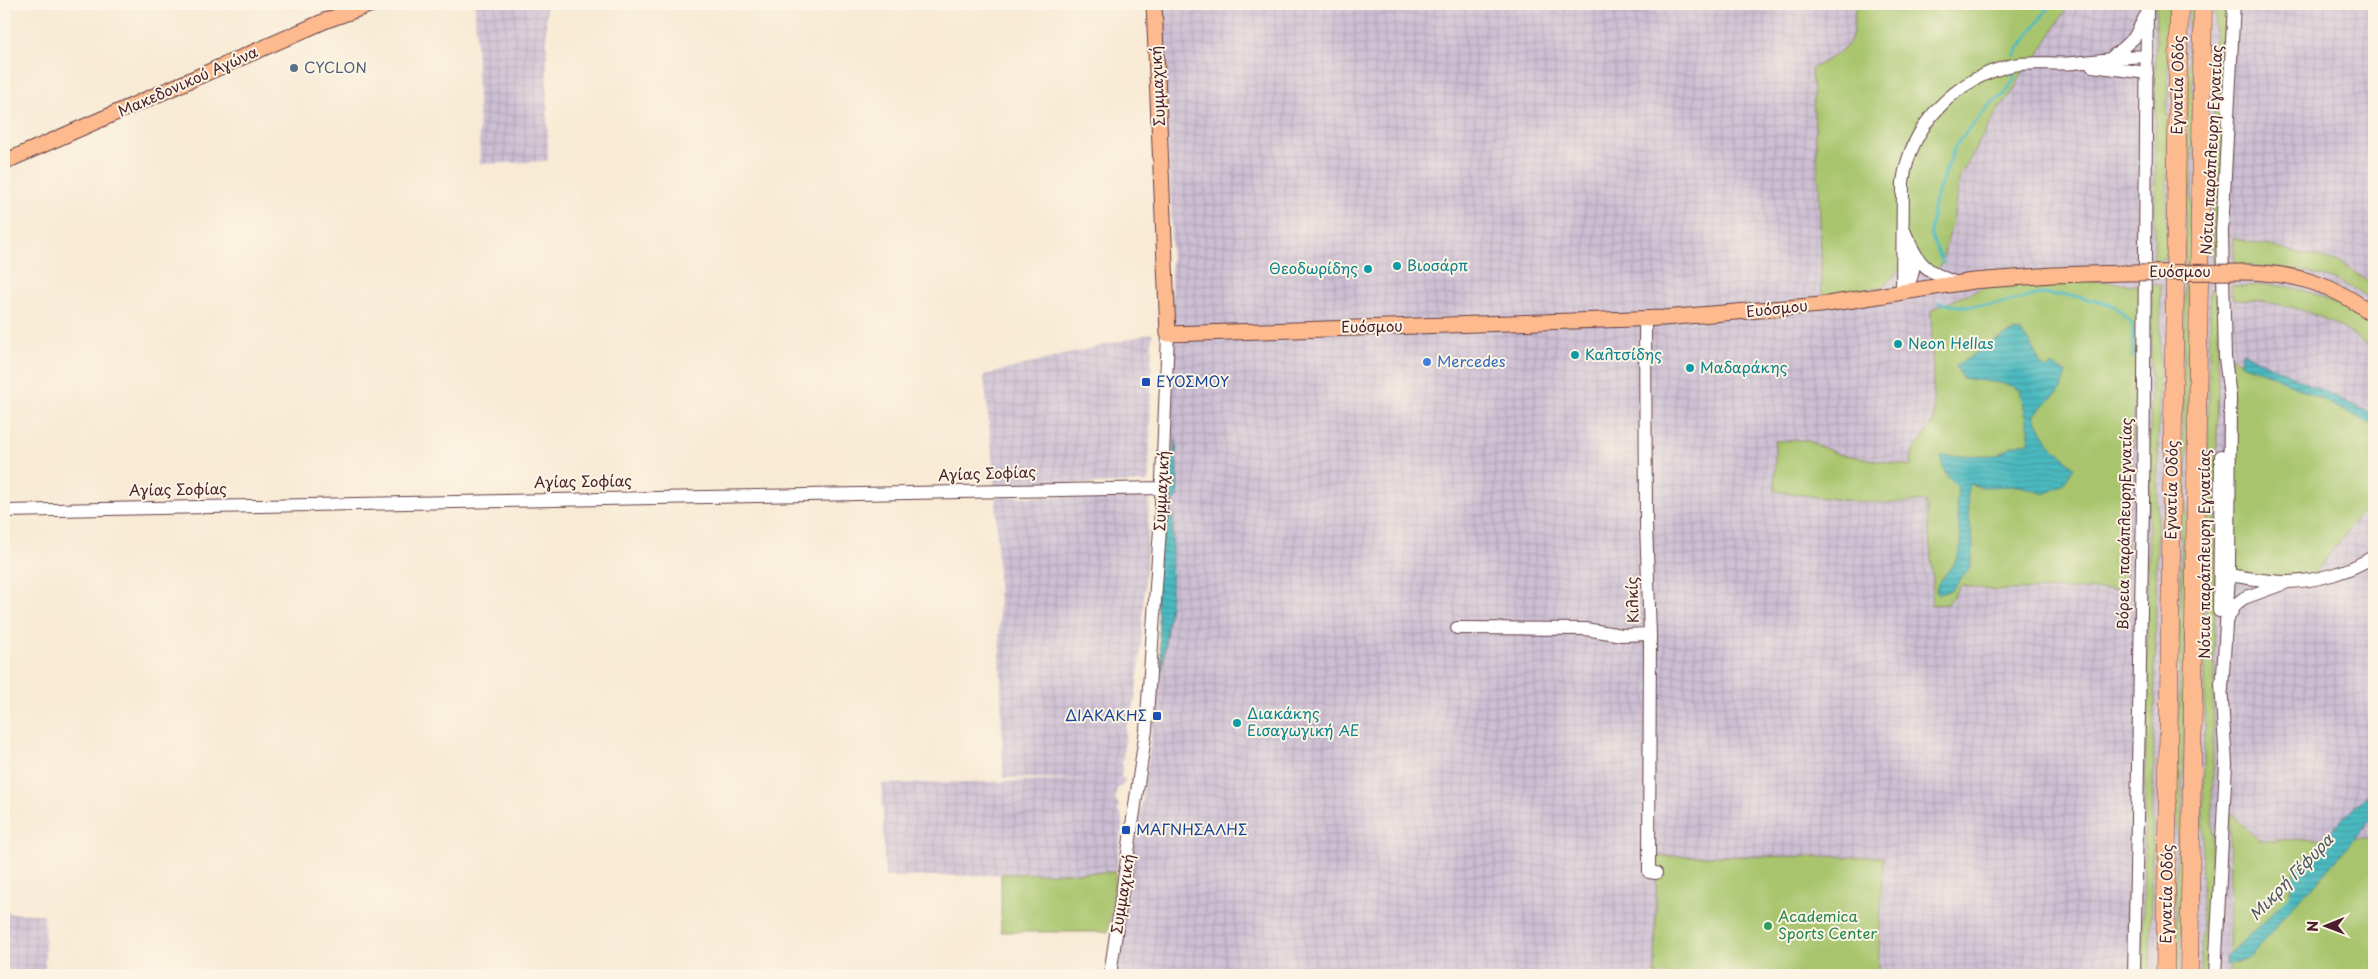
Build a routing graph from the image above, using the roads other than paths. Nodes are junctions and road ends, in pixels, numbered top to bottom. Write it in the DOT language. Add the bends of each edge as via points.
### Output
graph roads {
  1 [pos="372,4"];
  2 [pos="1154,4"];
  3 [pos="2180,4"];
  4 [pos="2203,4"];
  5 [pos="2234,4"];
  6 [pos="2147,8"];
  7 [pos="2146,56"];
  8 [pos="2111,58"];
  9 [pos="2073,63"];
  10 [pos="2146,73"];
  11 [pos="4,162"];
  12 [pos="1902,226"];
  13 [pos="1912,252"];
  14 [pos="1957,284"];
  15 [pos="1902,293"];
  16 [pos="2374,314"];
  17 [pos="1645,319"];
  18 [pos="1168,334"];
  19 [pos="1162,488"];
  20 [pos="4,510"];
  21 [pos="2374,556"];
  22 [pos="2225,579"];
  23 [pos="2288,582"];
  24 [pos="2270,590"];
  25 [pos="2226,622"];
  26 [pos="1457,628"];
  27 [pos="1650,634"];
  28 [pos="2222,690"];
  29 [pos="1656,873"];
  30 [pos="1110,975"];
  31 [pos="2134,975"];
  32 [pos="2165,975"];
  33 [pos="2189,975"];
  34 [pos="2215,975"];
  1 -- 11 [label="main road, Μακεδονικού Αγώνα" via="327,20"];
  2 -- 18 [label="main road, Συμμαχική"];
  3 -- 32 [label="highway, Εγνατία Οδός"];
  4 -- 33 [label="highway, Εγνατία Οδός"];
  5 -- 22 [label="street, Νότια παράπλευρη Εγνατίας" via="2222,232 2225,358 2230,397"];
  6 -- 7 [label="street, Βόρεια παράπλευρηΕγνατίας"];
  6 -- 8 [label="street" via="2134,38"];
  7 -- 8 [label="street"];
  7 -- 10 [label="street, Βόρεια παράπλευρηΕγνατίας"];
  8 -- 9 [label="street"];
  9 -- 10 [label="street"];
  9 -- 12 [label="street" via="2015,65 1997,70 1962,87 1942,104 1910,151 1902,182"];
  10 -- 31 [label="street, Βόρεια παράπλευρηΕγνατίας" via="2143,506"];
  12 -- 13 [label="street"];
  12 -- 15 [label="street"];
  13 -- 14 [label="street" via="1930,273"];
  13 -- 15 [label="street" via="1914,272"];
  14 -- 15 [label="main road, Ευόσμου"];
  14 -- 16 [label="main road, Ευόσμου, bridge" via="2125,272 2276,274 2320,283"];
  15 -- 17 [label="main road, Ευόσμου" via="1821,305"];
  17 -- 18 [label="main road, Ευόσμου"];
  17 -- 27 [label="street, Κιλκίς"];
  18 -- 19 [label="street, Συμμαχική"];
  19 -- 20 [label="street, Αγίας Σοφίας"];
  19 -- 30 [label="street, Συμμαχική" via="1146,730"];
  21 -- 23 [label="street" via="2331,575"];
  22 -- 23 [label="street"];
  22 -- 24 [label="street" via="2240,590"];
  22 -- 25 [label="street, Νότια παράπλευρη Εγνατίας"];
  22 -- 28 [label="street, Νότια παράπλευρη Εγνατίας"];
  23 -- 24 [label="street"];
  24 -- 25 [label="street" via="2244,598 2236,604"];
  25 -- 28 [label="street, Νότια παράπλευρη Εγνατίας"];
  26 -- 27 [label="street" via="1584,629 1622,635"];
  27 -- 29 [label="street, Κιλκίς" via="1649,872"];
  28 -- 34 [label="street, Νότια παράπλευρη Εγνατίας" via="2226,764"];
}
